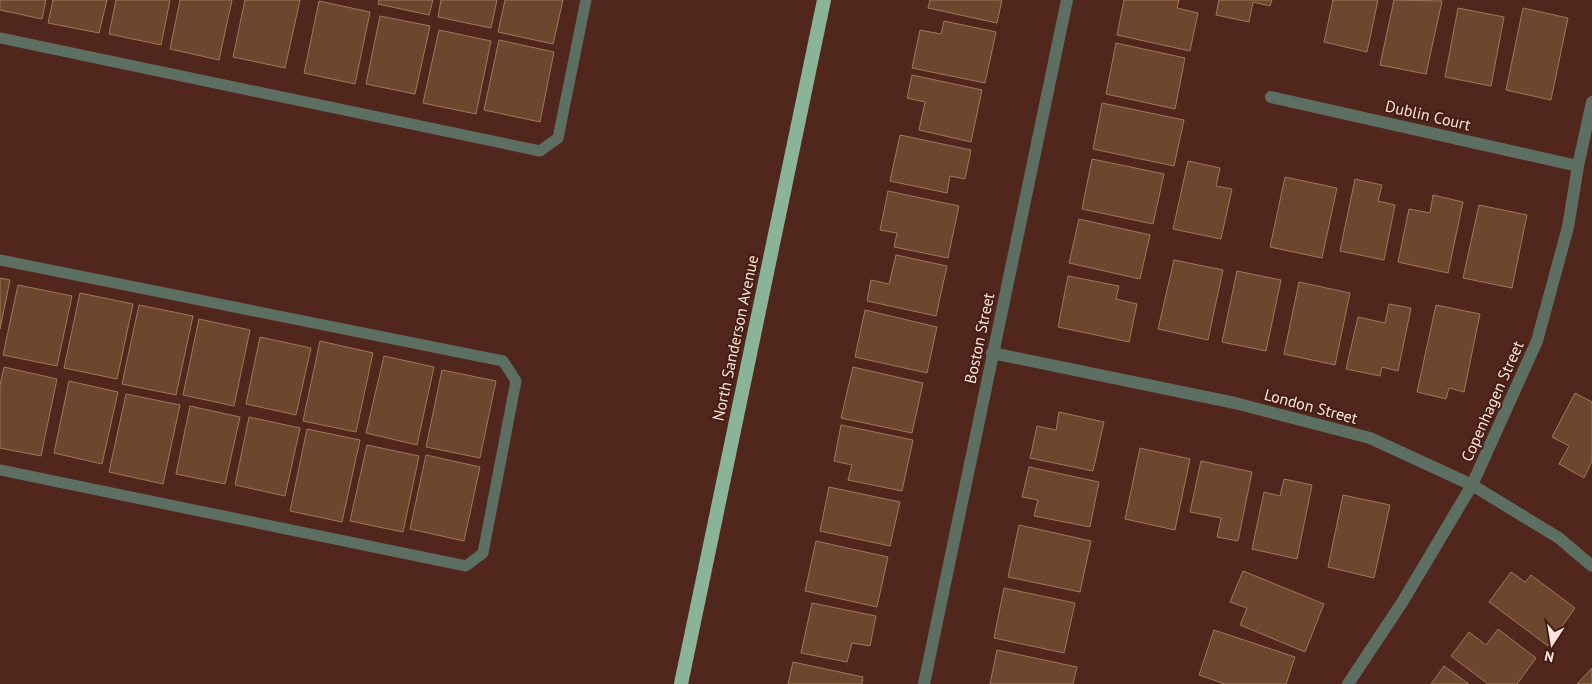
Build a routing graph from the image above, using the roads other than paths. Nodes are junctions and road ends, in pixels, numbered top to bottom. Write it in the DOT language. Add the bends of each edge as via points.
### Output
graph roads {
  1 [pos="586,0"];
  2 [pos="824,0"];
  3 [pos="1067,0"];
  4 [pos="0,38"];
  5 [pos="1272,97"];
  6 [pos="1592,102"];
  7 [pos="1578,166"];
  8 [pos="0,260"];
  9 [pos="992,353"];
  10 [pos="0,470"];
  11 [pos="1472,485"];
  12 [pos="1592,566"];
  13 [pos="681,684"];
  14 [pos="924,684"];
  15 [pos="1348,684"];
  1 -- 4 [label="lane" via="558,138 540,151"];
  2 -- 13 [label="highway, North Sanderson Avenue"];
  3 -- 9 [label="street, Boston Street"];
  5 -- 7 [label="street, Dublin Court"];
  6 -- 7 [label="street, Copenhagen Street"];
  7 -- 11 [label="street, Copenhagen Street" via="1568,227 1537,341"];
  8 -- 10 [label="lane" via="503,361 516,381 483,553 466,566"];
  9 -- 11 [label="street, London Street" via="1235,403 1370,438"];
  9 -- 14 [label="street, Boston Street"];
  11 -- 12 [label="street, London Street" via="1559,538"];
  11 -- 15 [label="street, Copenhagen Street"];
}
